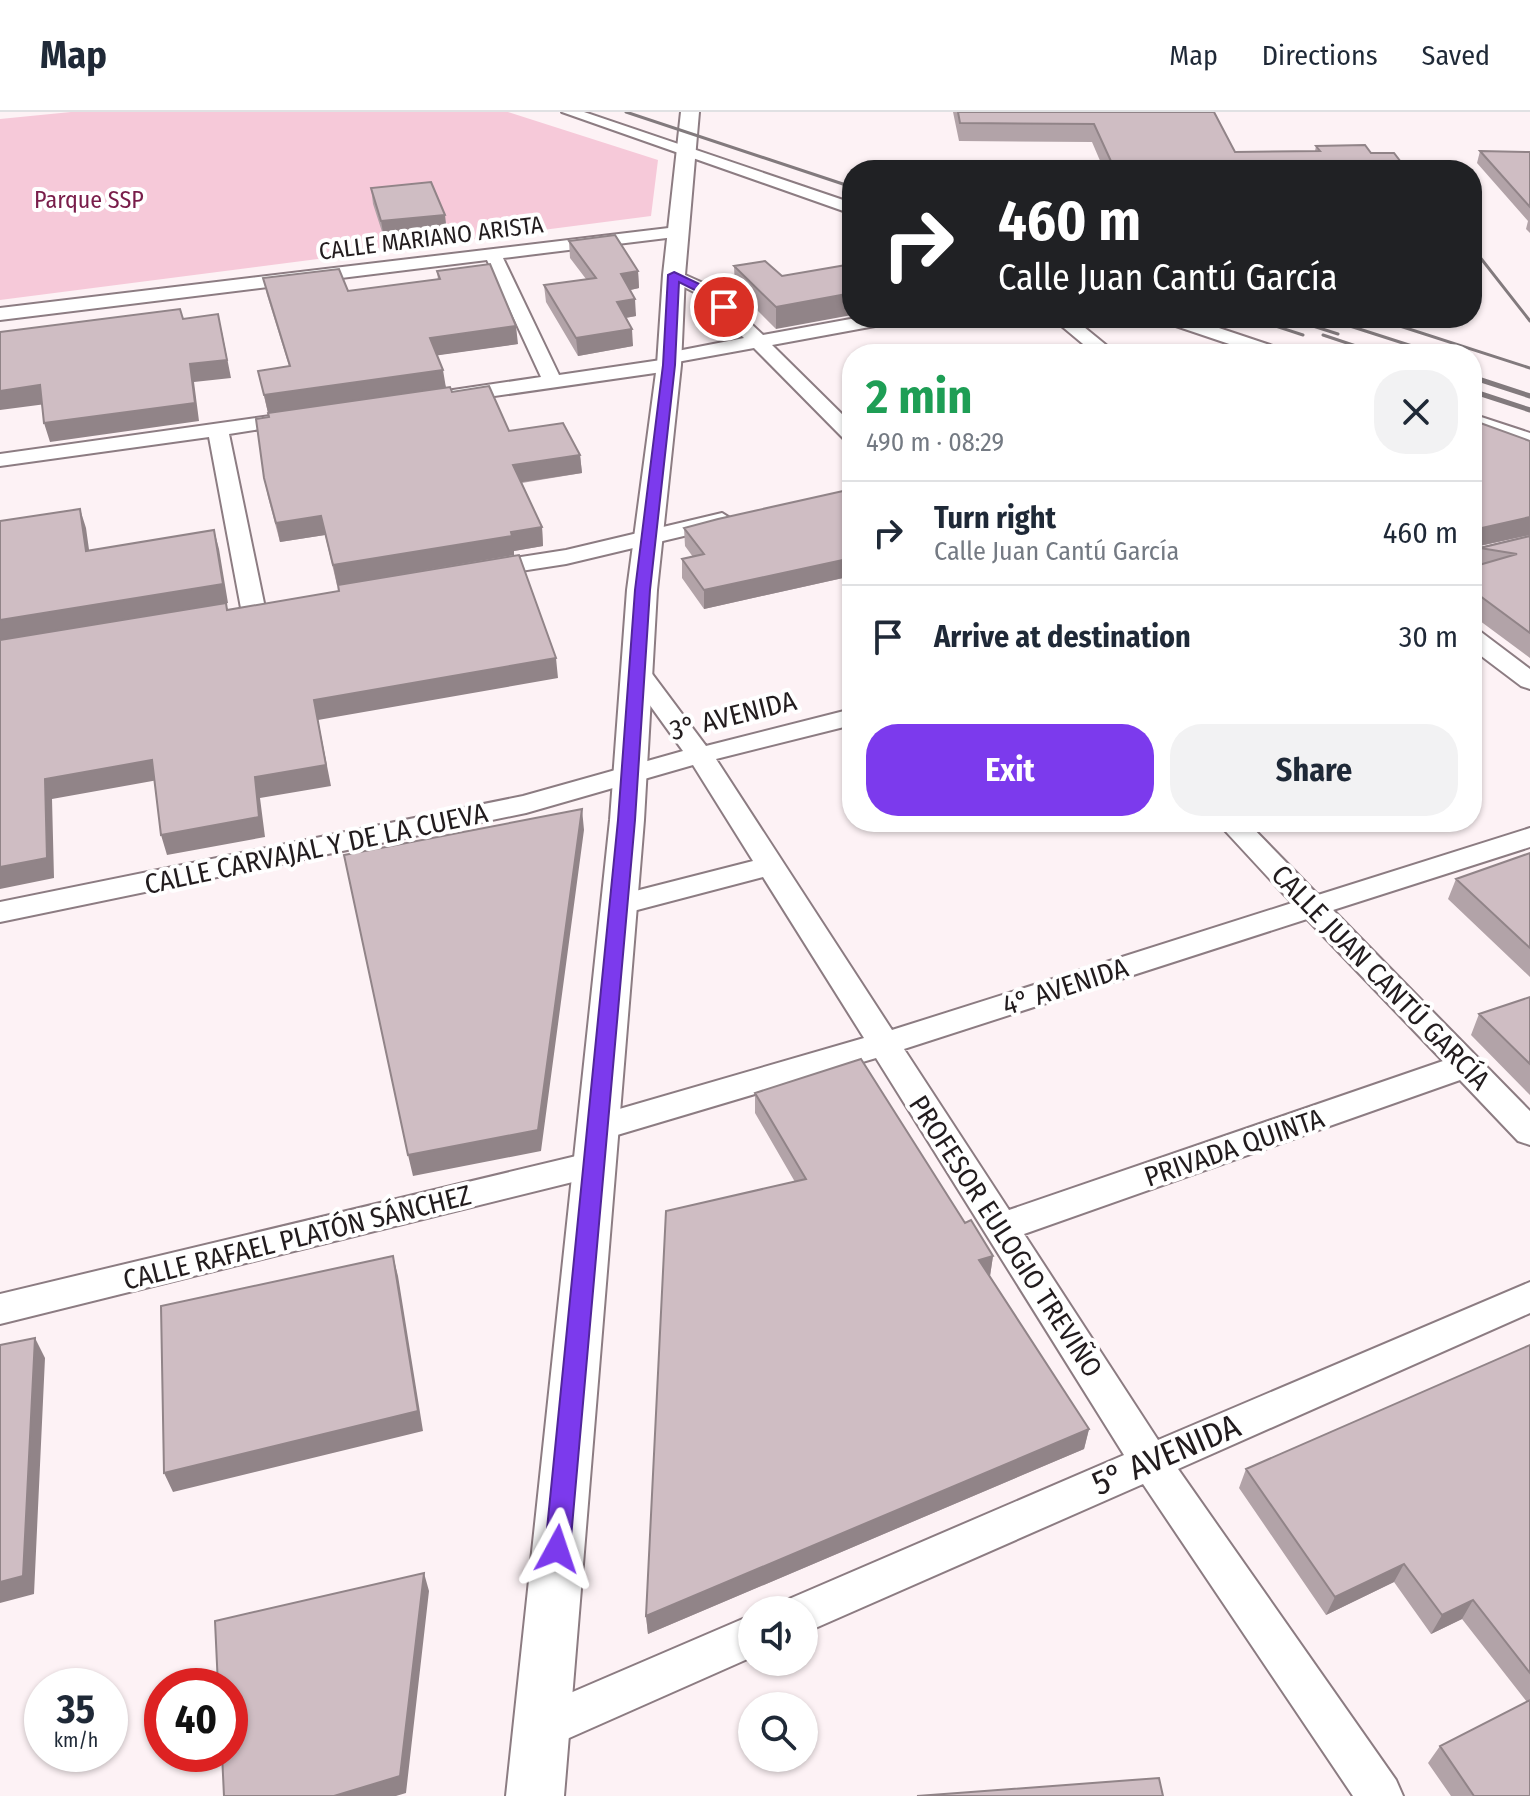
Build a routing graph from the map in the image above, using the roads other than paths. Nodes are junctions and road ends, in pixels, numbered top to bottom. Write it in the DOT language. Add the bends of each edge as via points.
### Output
graph roads {
  1 [pos="569,112"];
  2 [pos="690,112"];
  3 [pos="686,152"];
  4 [pos="842,206"];
  5 [pos="677,232"];
  6 [pos="493,255"];
  7 [pos="674,275"];
  8 [pos="0,314"];
  9 [pos="842,326"];
  10 [pos="1074,328"];
  11 [pos="1201,328"];
  12 [pos="760,342"];
  13 [pos="1094,344"];
  14 [pos="1248,344"];
  15 [pos="669,361"];
  16 [pos="553,382"];
  17 [pos="431,399"];
  18 [pos="324,415"];
  19 [pos="1482,423"];
  20 [pos="842,426"];
  21 [pos="218,430"];
  22 [pos="1530,440"];
  23 [pos="0,460"];
  24 [pos="750,513"];
  25 [pos="649,537"];
  26 [pos="1530,544"];
  27 [pos="1482,556"];
  28 [pos="457,575"];
  29 [pos="253,608"];
  30 [pos="1482,645"];
  31 [pos="638,672"];
  32 [pos="1530,681"];
  33 [pos="842,720"];
  34 [pos="701,757"];
  35 [pos="630,773"];
  36 [pos="1241,832"];
  37 [pos="1530,837"];
  38 [pos="770,866"];
  39 [pos="618,905"];
  40 [pos="1316,907"];
  41 [pos="0,912"];
  42 [pos="884,1044"];
  43 [pos="1465,1066"];
  44 [pos="597,1128"];
  45 [pos="1530,1132"];
  46 [pos="593,1165"];
  47 [pos="1002,1227"];
  48 [pos="1530,1297"];
  49 [pos="0,1309"];
  50 [pos="1150,1461"];
  51 [pos="818,1607"];
  52 [pos="738,1642"];
  53 [pos="542,1728"];
  54 [pos="535,1796"];
  55 [pos="1380,1796"];
  1 -- 3 [label="street"];
  2 -- 3 [label="street"];
  3 -- 4 [label="street"];
  3 -- 5 [label="street"];
  5 -- 6 [label="street, CALLE MARIANO ARISTA"];
  5 -- 7 [label="street"];
  6 -- 8 [label="street, CALLE MARIANO ARISTA"];
  6 -- 16 [label="street"];
  7 -- 12 [label="street" via="706,291"];
  7 -- 15 [label="street"];
  9 -- 12 [label="street"];
  10 -- 13 [label="street"];
  11 -- 14 [label="street"];
  12 -- 15 [label="street"];
  12 -- 20 [label="street"];
  15 -- 16 [label="street"];
  15 -- 25 [label="street"];
  16 -- 17 [label="street"];
  18 -- 21 [label="street"];
  19 -- 22 [label="street"];
  21 -- 23 [label="street"];
  21 -- 29 [label="street"];
  24 -- 25 [label="street"];
  25 -- 28 [label="street"];
  25 -- 31 [label="street"];
  26 -- 27 [label="street"];
  30 -- 32 [label="street"];
  31 -- 34 [label="street, PROFESOR EULOGIO TREVIÑO"];
  31 -- 35 [label="street"];
  33 -- 34 [label="street, 3° AVENIDA"];
  34 -- 35 [label="street, 3° AVENIDA"];
  34 -- 38 [label="street, PROFESOR EULOGIO TREVIÑO"];
  35 -- 39 [label="street"];
  35 -- 41 [label="street, CALLE CARVAJAL Y DE LA CUEVA" via="526,804"];
  36 -- 40 [label="street, CALLE JUAN CANTÚ GARCÍA"];
  37 -- 40 [label="street, 4° AVENIDA"];
  38 -- 39 [label="street"];
  38 -- 42 [label="street, PROFESOR EULOGIO TREVIÑO"];
  39 -- 44 [label="street"];
  40 -- 42 [label="street, 4° AVENIDA"];
  40 -- 43 [label="street, CALLE JUAN CANTÚ GARCÍA"];
  42 -- 44 [label="street, 4° AVENIDA"];
  42 -- 47 [label="street, PROFESOR EULOGIO TREVIÑO"];
  43 -- 45 [label="street, CALLE JUAN CANTÚ GARCÍA"];
  43 -- 47 [label="street, PRIVADA QUINTA"];
  44 -- 46 [label="street"];
  46 -- 49 [label="street, CALLE RAFAEL PLATÓN SÁNCHEZ"];
  46 -- 53 [label="street"];
  47 -- 50 [label="street, PROFESOR EULOGIO TREVIÑO"];
  48 -- 50 [label="street, 5° AVENIDA"];
  50 -- 51 [label="street, 5° AVENIDA"];
  50 -- 55 [label="street, PROFESOR EULOGIO TREVIÑO"];
  52 -- 53 [label="street"];
  53 -- 54 [label="street"];
}
